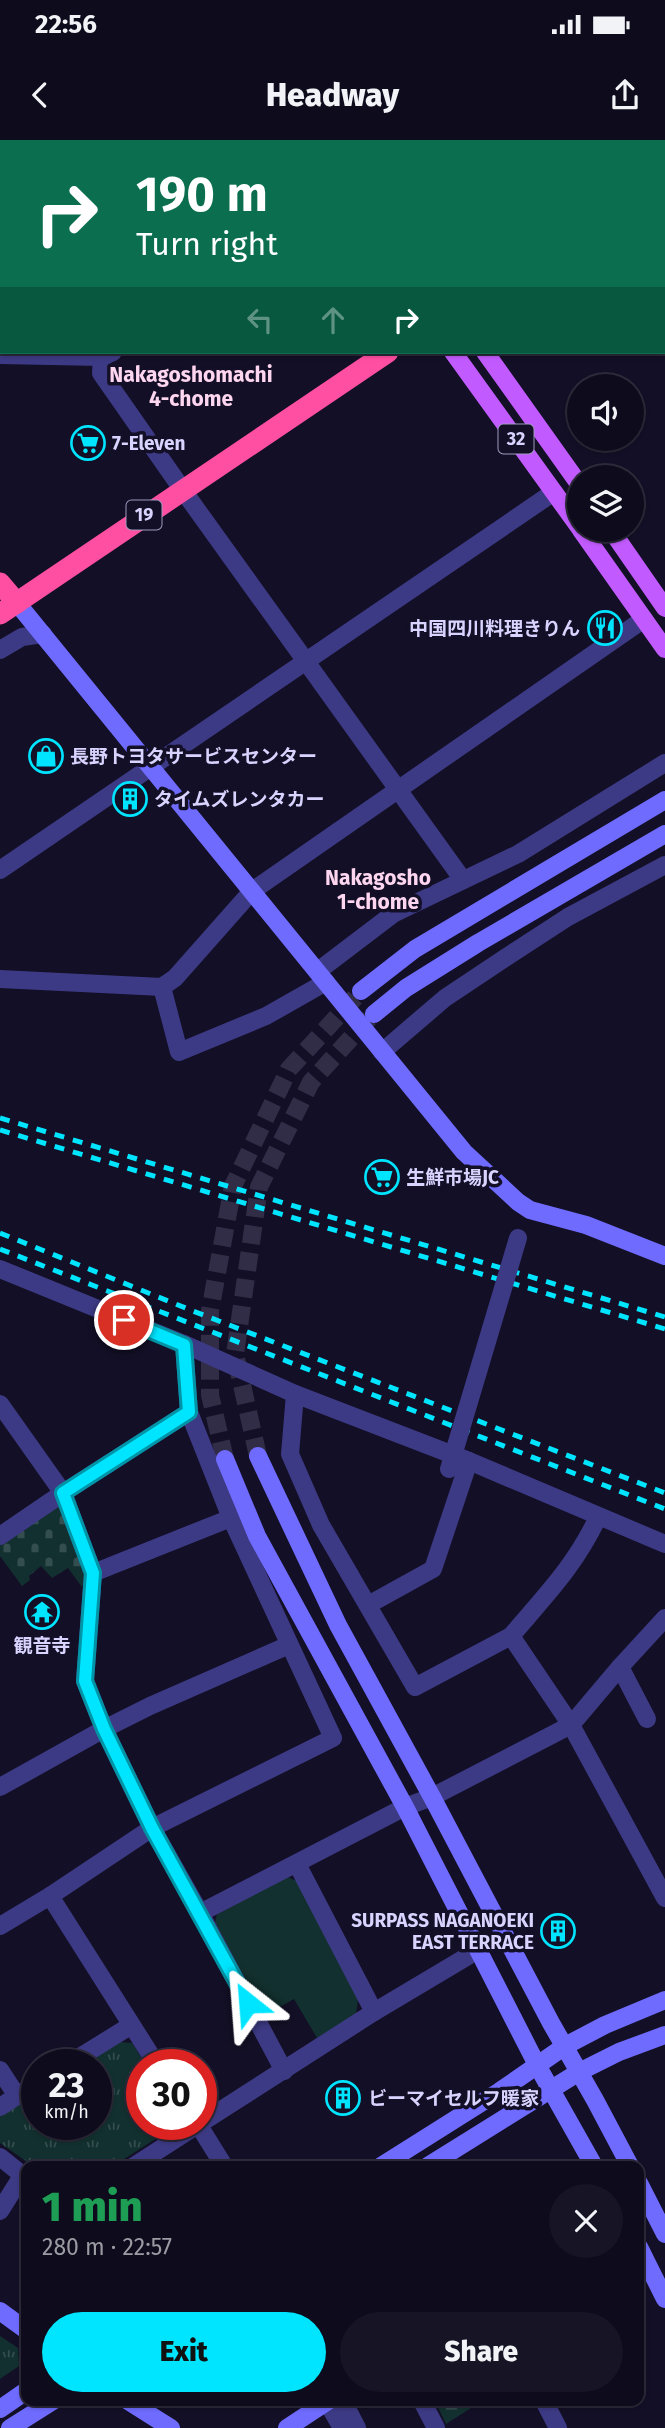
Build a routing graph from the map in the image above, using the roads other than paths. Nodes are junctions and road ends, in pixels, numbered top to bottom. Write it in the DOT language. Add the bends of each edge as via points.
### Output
graph roads {
  1 [pos="107,354"];
  2 [pos="385,354"];
  3 [pos="454,354"];
  4 [pos="486,354"];
  5 [pos="0,355"];
  6 [pos="567,467"];
  7 [pos="182,489"];
  8 [pos="554,492"];
  9 [pos="567,510"];
  10 [pos="589,542"];
  11 [pos="619,542"];
  12 [pos="0,583"];
  13 [pos="665,608"];
  14 [pos="9,609"];
  15 [pos="644,619"];
  16 [pos="43,634"];
  17 [pos="665,649"];
  18 [pos="0,650"];
  19 [pos="305,660"];
  20 [pos="665,763"];
  21 [pos="152,766"];
  22 [pos="398,789"];
  23 [pos="665,800"];
  24 [pos="665,834"];
  25 [pos="665,865"];
  26 [pos="0,870"];
  27 [pos="463,880"];
  28 [pos="252,891"];
  29 [pos="322,976"];
  30 [pos="0,979"];
  31 [pos="162,987"];
  32 [pos="361,991"];
  33 [pos="374,1014"];
  34 [pos="382,1052"];
  35 [pos="518,1238"];
  36 [pos="665,1256"];
  37 [pos="0,1269"];
  38 [pos="184,1345"];
  39 [pos="295,1394"];
  40 [pos="0,1404"];
  41 [pos="189,1412"];
  42 [pos="258,1457"];
  43 [pos="225,1459"];
  44 [pos="469,1461"];
  45 [pos="449,1469"];
  46 [pos="63,1493"];
  47 [pos="598,1517"];
  48 [pos="231,1518"];
  49 [pos="431,1526"];
  50 [pos="0,1536"];
  51 [pos="665,1544"];
  52 [pos="439,1553"];
  53 [pos="93,1573"];
  54 [pos="368,1605"];
  55 [pos="665,1618"];
  56 [pos="511,1636"];
  57 [pos="289,1645"];
  58 [pos="620,1667"];
  59 [pos="647,1719"];
  60 [pos="571,1725"];
  61 [pos="104,1729"];
  62 [pos="0,1787"];
  63 [pos="432,1797"];
  64 [pos="405,1807"];
  65 [pos="152,1828"];
  66 [pos="297,1864"];
  67 [pos="663,1888"];
  68 [pos="50,1896"];
  69 [pos="200,1913"];
  70 [pos="0,1926"];
  71 [pos="476,1945"];
  72 [pos="665,2000"];
  73 [pos="374,2012"];
  74 [pos="130,2025"];
  75 [pos="665,2035"];
  76 [pos="565,2046"];
  77 [pos="92,2049"];
  78 [pos="146,2049"];
  79 [pos="537,2065"];
  80 [pos="0,2070"];
  81 [pos="284,2071"];
  82 [pos="579,2072"];
  83 [pos="550,2088"];
  84 [pos="21,2093"];
  85 [pos="17,2096"];
  86 [pos="0,2107"];
  87 [pos="217,2113"];
  88 [pos="174,2140"];
  89 [pos="209,2140"];
  90 [pos="0,2157"];
  91 [pos="142,2161"];
  92 [pos="221,2161"];
  93 [pos="389,2161"];
  94 [pos="436,2161"];
  95 [pos="591,2161"];
  96 [pos="627,2161"];
  97 [pos="21,2174"];
  98 [pos="21,2181"];
  99 [pos="644,2190"];
  100 [pos="0,2211"];
  101 [pos="660,2211"];
  102 [pos="665,2234"];
  103 [pos="644,2257"];
  104 [pos="665,2299"];
  105 [pos="0,2311"];
  106 [pos="21,2326"];
  107 [pos="21,2394"];
  108 [pos="45,2406"];
  109 [pos="136,2406"];
  110 [pos="320,2406"];
  111 [pos="331,2406"];
  112 [pos="346,2406"];
  113 [pos="425,2406"];
  114 [pos="547,2406"];
  115 [pos="0,2409"];
  116 [pos="10,2428"];
  117 [pos="171,2428"];
  118 [pos="287,2428"];
  119 [pos="342,2428"];
  120 [pos="357,2428"];
  121 [pos="436,2428"];
  122 [pos="558,2428"];
  1 -- 5 [label="street"];
  1 -- 7 [label="street" via="101,373"];
  2 -- 7 [label="highway, 19"];
  3 -- 8 [label="main road, 32"];
  4 -- 6 [label="main road, 32"];
  7 -- 14 [label="highway, 19"];
  7 -- 19 [label="street"];
  8 -- 9 [label="main road, 32"];
  8 -- 19 [label="street"];
  10 -- 15 [label="main road, 32"];
  11 -- 13 [label="main road"];
  12 -- 14 [label="highway"];
  14 -- 16 [label="street"];
  15 -- 17 [label="main road, 32"];
  15 -- 22 [label="street"];
  16 -- 18 [label="street" via="22,637"];
  16 -- 21 [label="street"];
  19 -- 21 [label="street"];
  19 -- 22 [label="street"];
  20 -- 27 [label="street" via="518,854"];
  21 -- 26 [label="street"];
  21 -- 28 [label="street"];
  22 -- 27 [label="street"];
  22 -- 28 [label="street"];
  23 -- 32 [label="street" via="415,949"];
  24 -- 33 [label="street" via="478,943"];
  25 -- 34 [label="street" via="568,917 505,958 445,998"];
  27 -- 29 [label="street" via="393,914"];
  28 -- 29 [label="street"];
  28 -- 31 [label="street"];
  29 -- 31 [label="street" via="267,1016 179,1052"];
  29 -- 34 [label="street"];
  30 -- 31 [label="street"];
  34 -- 36 [label="street" via="464,1152 518,1202"];
  35 -- 45 [label="street, bridge"];
  37 -- 38 [label="street"];
  38 -- 39 [label="street"];
  38 -- 41 [label="street"];
  39 -- 44 [label="street"];
  39 -- 54 [label="street" via="290,1454 321,1525"];
  40 -- 46 [label="street"];
  41 -- 46 [label="street"];
  41 -- 48 [label="street"];
  42 -- 63 [label="street" via="338,1625"];
  43 -- 64 [label="street" via="257,1536"];
  44 -- 47 [label="street"];
  44 -- 52 [label="street"];
  46 -- 50 [label="street"];
  46 -- 53 [label="street"];
  47 -- 51 [label="street"];
  47 -- 56 [label="street" via="561,1579"];
  48 -- 53 [label="street"];
  48 -- 57 [label="street"];
  49 -- 52 [label="street"];
  52 -- 54 [label="street" via="433,1569"];
  53 -- 61 [label="street" via="85,1681"];
  54 -- 56 [label="street" via="415,1687"];
  55 -- 58 [label="street"];
  56 -- 60 [label="street"];
  57 -- 61 [label="street"];
  57 -- 65 [label="street" via="333,1738"];
  58 -- 59 [label="street"];
  58 -- 60 [label="street"];
  60 -- 63 [label="street"];
  60 -- 67 [label="street"];
  61 -- 62 [label="street"];
  61 -- 65 [label="street"];
  63 -- 64 [label="street"];
  63 -- 76 [label="street"];
  64 -- 66 [label="street"];
  64 -- 71 [label="street"];
  65 -- 68 [label="street"];
  65 -- 69 [label="street"];
  66 -- 69 [label="street"];
  66 -- 73 [label="street"];
  68 -- 70 [label="street"];
  68 -- 74 [label="street"];
  69 -- 81 [label="street"];
  71 -- 73 [label="street" via="468,1956"];
  71 -- 79 [label="street"];
  72 -- 76 [label="street"];
  73 -- 81 [label="street"];
  74 -- 77 [label="street"];
  74 -- 78 [label="street"];
  75 -- 82 [label="street"];
  76 -- 79 [label="street"];
  76 -- 82 [label="street"];
  79 -- 83 [label="street"];
  79 -- 93 [label="street"];
  80 -- 85 [label="street"];
  81 -- 87 [label="street"];
  82 -- 83 [label="street"];
  82 -- 96 [label="street"];
  83 -- 94 [label="street"];
  83 -- 95 [label="street"];
  84 -- 85 [label="street"];
  85 -- 86 [label="street"];
  88 -- 91 [label="street"];
  89 -- 92 [label="street"];
  90 -- 97 [label="street"];
  98 -- 100 [label="street"];
  99 -- 101 [label="street"];
  101 -- 102 [label="street"];
  103 -- 104 [label="street"];
  105 -- 106 [label="street"];
  107 -- 115 [label="street"];
  108 -- 116 [label="street"];
  109 -- 117 [label="street"];
  110 -- 118 [label="street"];
  111 -- 119 [label="street"];
  112 -- 120 [label="street"];
  113 -- 121 [label="street"];
  114 -- 122 [label="street"];
}
